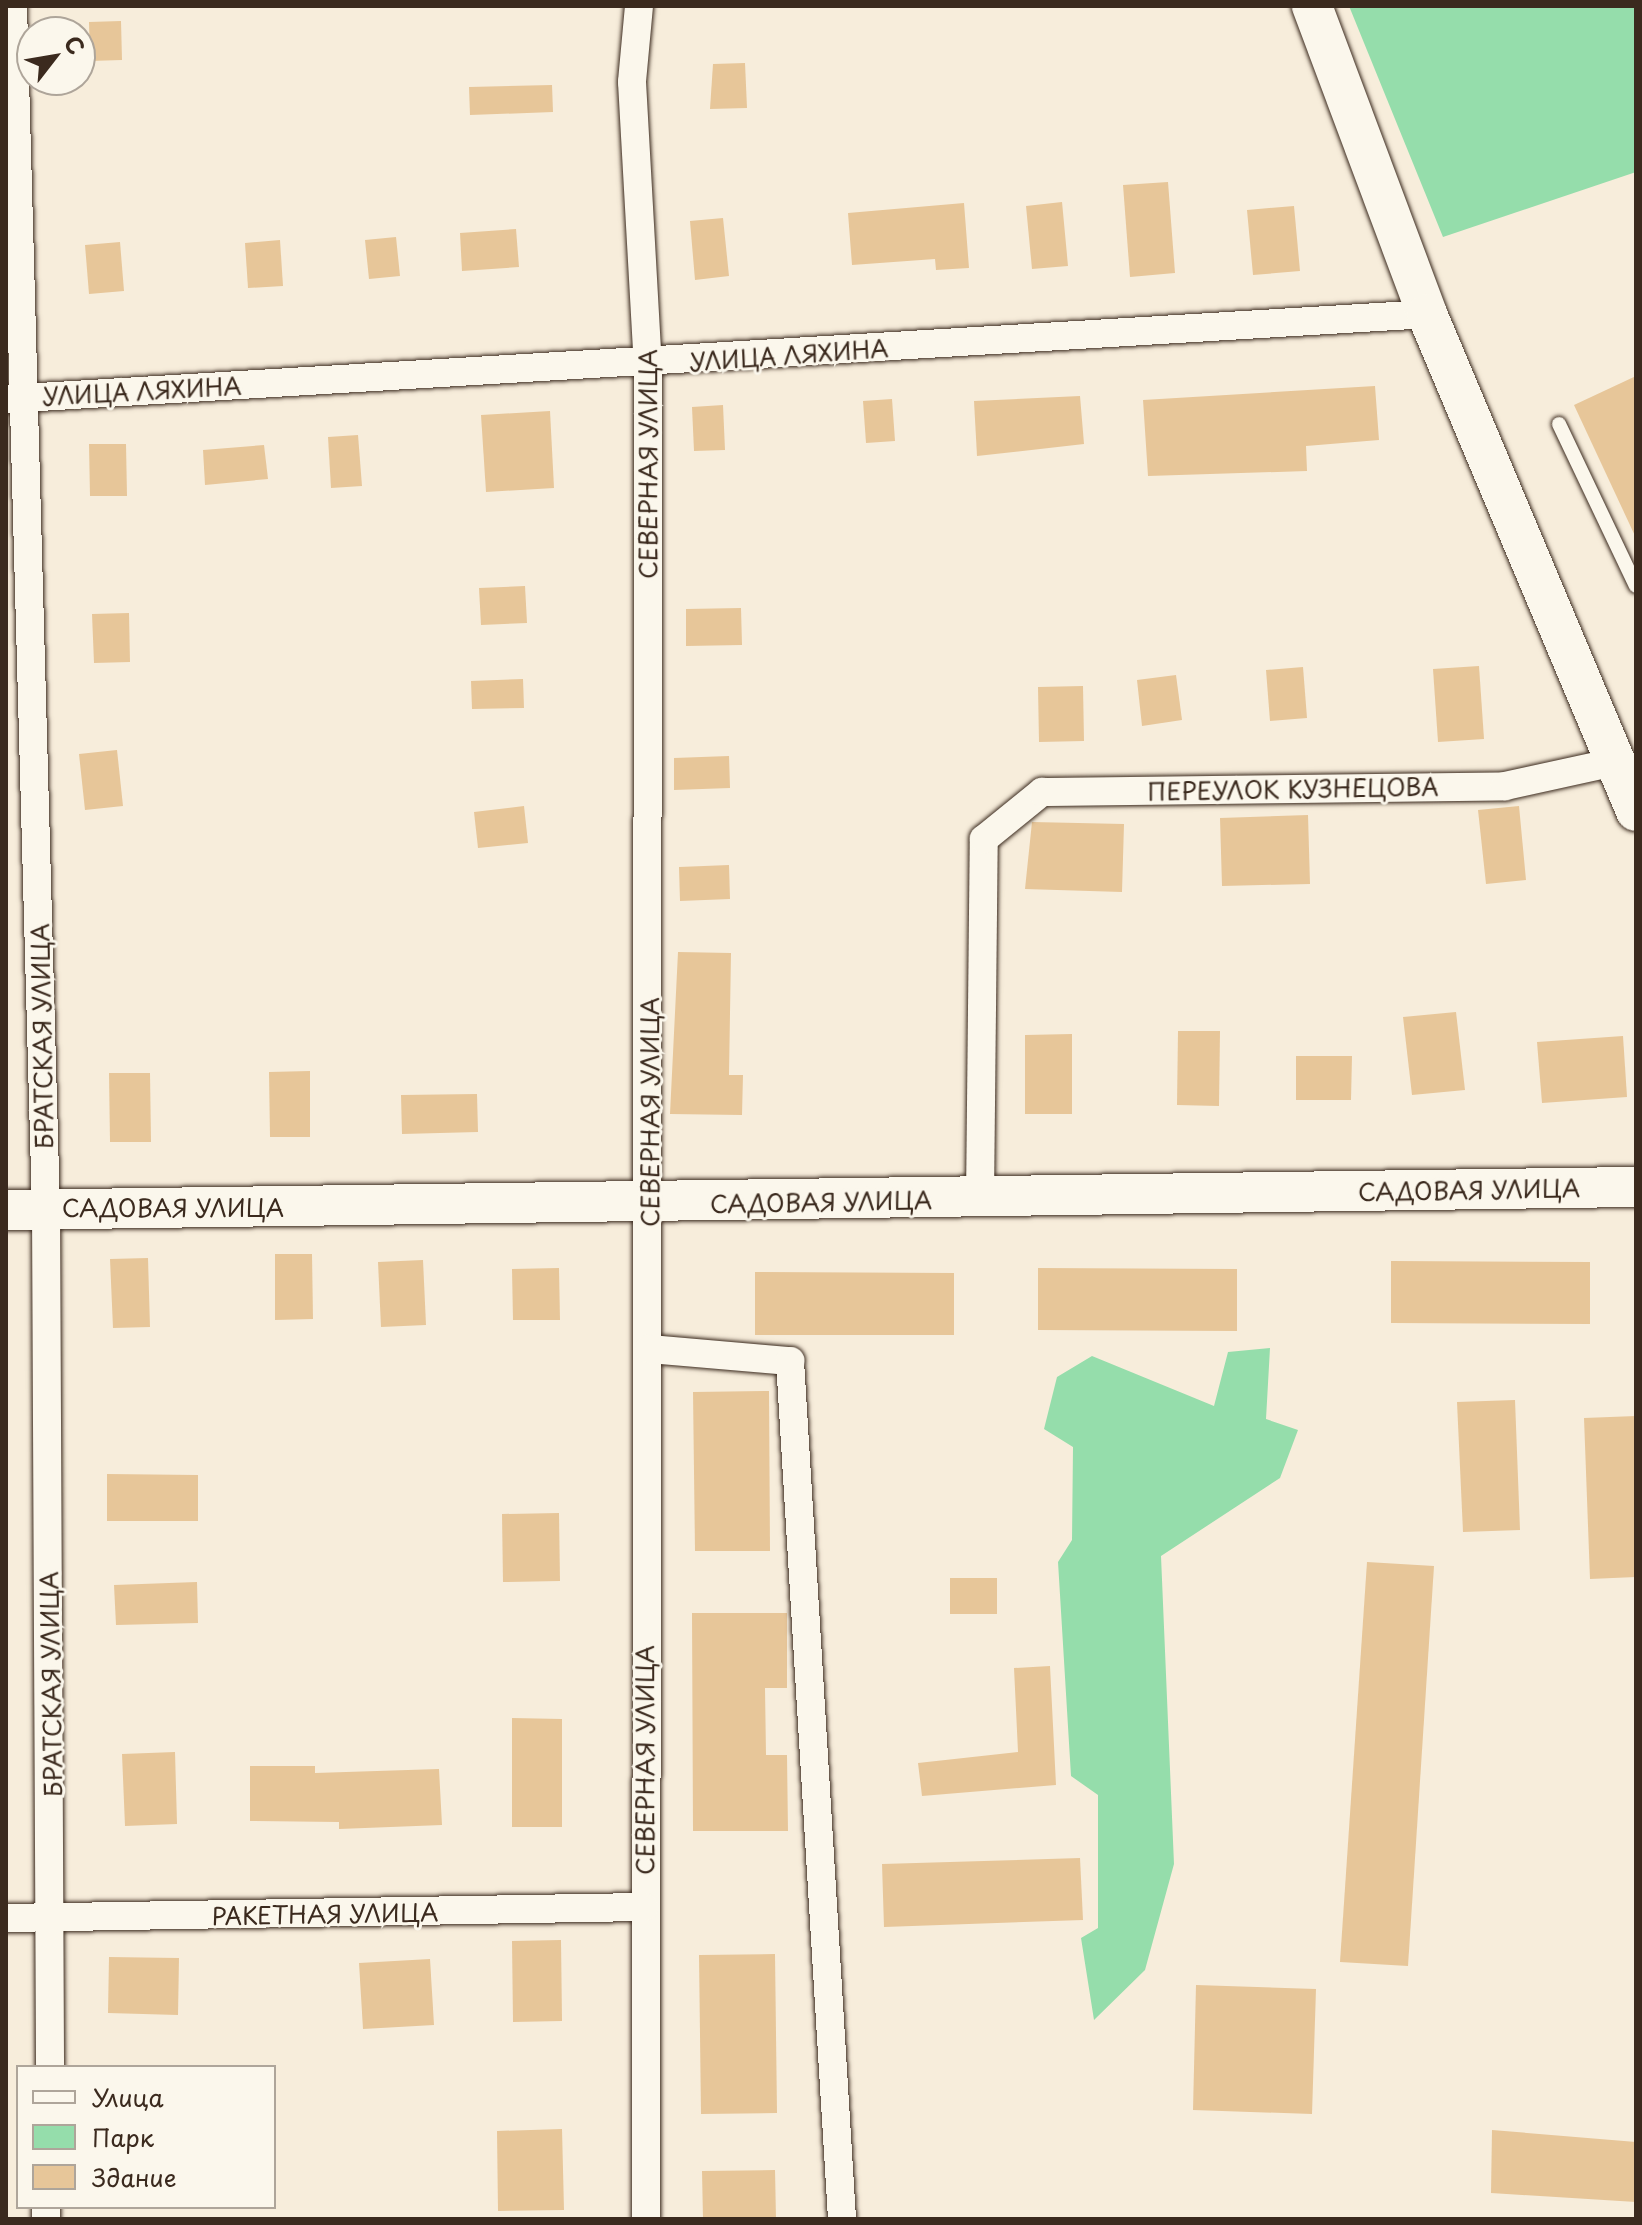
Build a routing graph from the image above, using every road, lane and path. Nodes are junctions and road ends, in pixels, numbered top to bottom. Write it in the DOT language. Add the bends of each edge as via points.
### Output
graph roads {
  1 [pos="13,6"];
  2 [pos="639,6"];
  3 [pos="1312,6"];
  4 [pos="1427,314"];
  5 [pos="648,364"];
  6 [pos="17,398"];
  7 [pos="1559,424"];
  8 [pos="1636,586"];
  9 [pos="1615,762"];
  10 [pos="1636,811"];
  11 [pos="1636,1187"];
  12 [pos="980,1199"];
  13 [pos="650,1205"];
  14 [pos="46,1209"];
  15 [pos="6,1210"];
  16 [pos="649,1349"];
  17 [pos="644,1907"];
  18 [pos="6,1918"];
  19 [pos="53,1919"];
  20 [pos="50,2065"];
  21 [pos="646,2219"];
  22 [pos="842,2219"];
  1 -- 6 [label="street, БРАТСКАЯ УЛИЦА"];
  2 -- 5 [label="street, СЕВЕРНАЯ УЛИЦА" via="632,82"];
  3 -- 4 [label="street"];
  4 -- 5 [label="street, УЛИЦА ЛЯХИНА"];
  4 -- 9 [label="street"];
  5 -- 6 [label="street, УЛИЦА ЛЯХИНА"];
  5 -- 13 [label="street, СЕВЕРНАЯ УЛИЦА"];
  6 -- 14 [label="street, БРАТСКАЯ УЛИЦА"];
  7 -- 8 [label="lane"];
  9 -- 10 [label="street"];
  9 -- 12 [label="street, ПЕРЕУЛОК КУЗНЕЦОВА" via="1505,786 1042,792 984,839"];
  11 -- 12 [label="street, САДОВАЯ УЛИЦА"];
  12 -- 13 [label="street, САДОВАЯ УЛИЦА"];
  13 -- 14 [label="street, САДОВАЯ УЛИЦА"];
  13 -- 16 [label="street, СЕВЕРНАЯ УЛИЦА"];
  14 -- 15 [label="street, САДОВАЯ УЛИЦА"];
  14 -- 19 [label="street, БРАТСКАЯ УЛИЦА"];
  16 -- 17 [label="street, СЕВЕРНАЯ УЛИЦА"];
  16 -- 22 [label="street" via="790,1361"];
  17 -- 19 [label="street, РАКЕТНАЯ УЛИЦА"];
  17 -- 21 [label="street, СЕВЕРНАЯ УЛИЦА"];
  18 -- 19 [label="street, РАКЕТНАЯ УЛИЦА"];
  19 -- 20 [label="street, БРАТСКАЯ УЛИЦА"];
}
